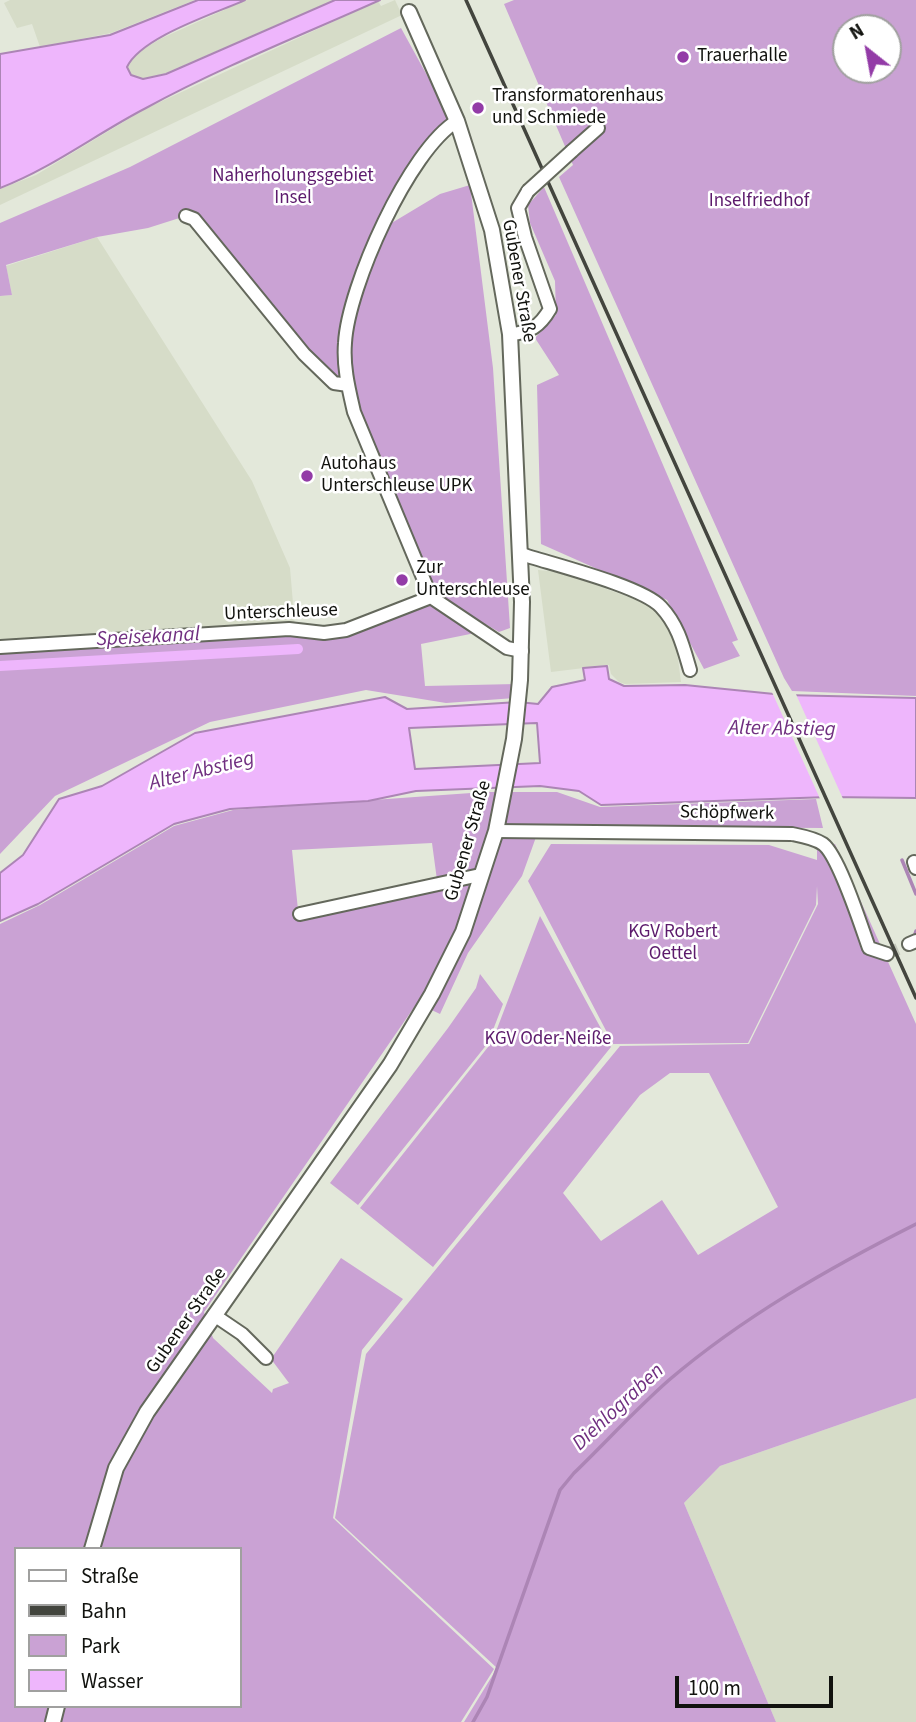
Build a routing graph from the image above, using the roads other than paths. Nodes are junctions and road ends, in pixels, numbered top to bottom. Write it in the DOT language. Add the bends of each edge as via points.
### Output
graph roads {
  1 [pos="409,12"];
  2 [pos="457,121"];
  3 [pos="598,128"];
  4 [pos="186,216"];
  5 [pos="510,334"];
  6 [pos="348,386"];
  7 [pos="521,554"];
  8 [pos="431,597"];
  9 [pos="0,648"];
  10 [pos="522,651"];
  11 [pos="690,670"];
  12 [pos="496,831"];
  13 [pos="480,875"];
  14 [pos="300,914"];
  15 [pos="887,954"];
  16 [pos="214,1315"];
  17 [pos="266,1358"];
  18 [pos="93,1547"];
  1 -- 2 [label="main road, Gubener Straße"];
  2 -- 5 [label="main road, Gubener Straße" via="492,230"];
  2 -- 6 [label="street" via="442,130 428,148 397,197 374,246 353,301 345,342"];
  3 -- 5 [label="street, bridge" via="528,191 518,208 550,309 541,323 525,333"];
  4 -- 6 [label="street" via="194,219 304,354 334,383"];
  5 -- 7 [label="main road, Gubener Straße"];
  6 -- 8 [label="street" via="354,412"];
  7 -- 10 [label="main road, Gubener Straße"];
  7 -- 11 [label="street" via="623,587 659,604 677,629"];
  8 -- 9 [label="street, Unterschleuse" via="346,631 324,634 289,629"];
  8 -- 10 [label="street" via="507,648"];
  10 -- 12 [label="main road, Gubener Straße"];
  12 -- 13 [label="main road, Gubener Straße"];
  12 -- 15 [label="street, Schöpfwerk" via="792,834 809,838 824,844 834,857 869,948"];
  13 -- 14 [label="street"];
  13 -- 16 [label="main road, Gubener Straße" via="463,932 390,1065"];
  16 -- 17 [label="street"];
  16 -- 18 [label="main road, Gubener Straße" via="147,1412 116,1468"];
}
